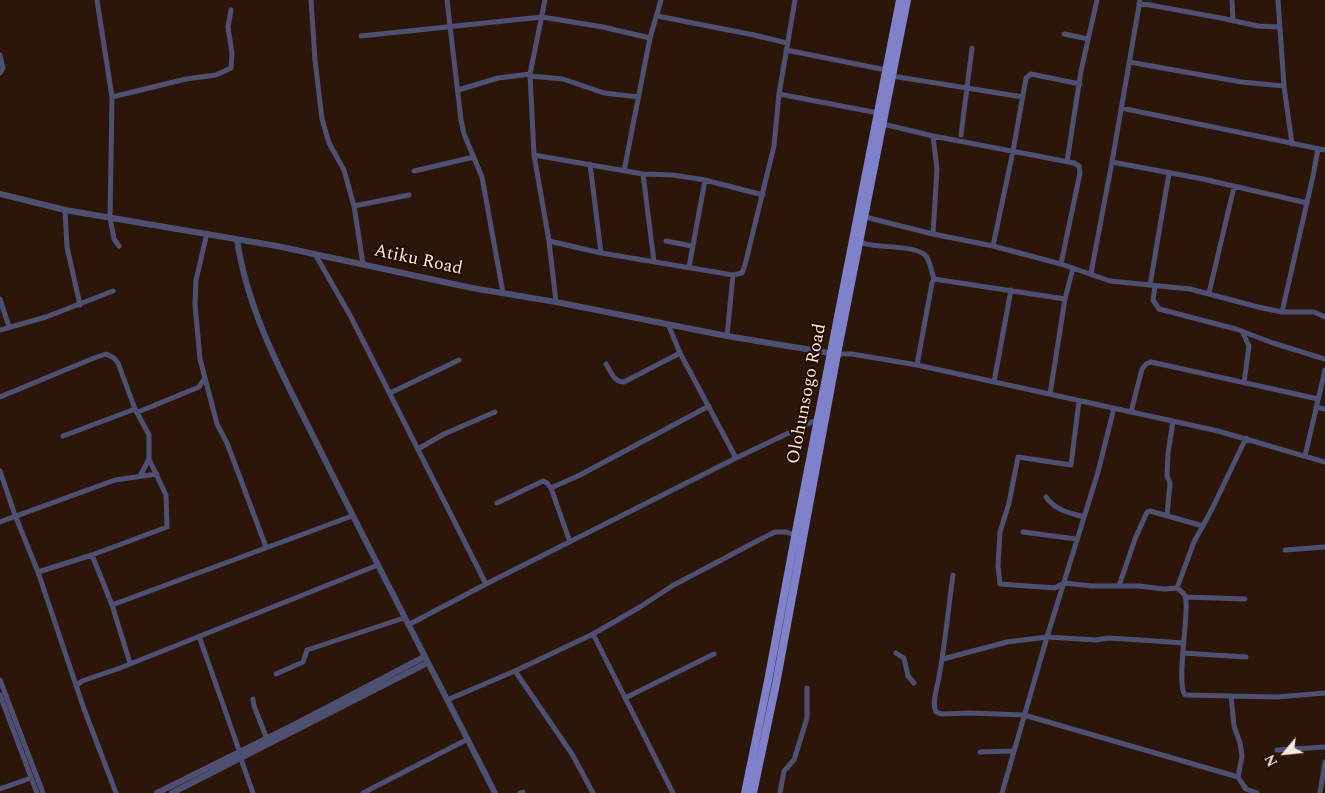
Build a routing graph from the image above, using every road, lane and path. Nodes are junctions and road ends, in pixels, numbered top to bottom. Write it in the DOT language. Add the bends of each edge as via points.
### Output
graph roads {
  1 [pos="97,0"];
  2 [pos="311,0"];
  3 [pos="447,0"];
  4 [pos="545,0"];
  5 [pos="661,0"];
  6 [pos="795,0"];
  7 [pos="900,0"];
  8 [pos="907,0"];
  9 [pos="1097,0"];
  10 [pos="1232,0"];
  11 [pos="1278,0"];
  12 [pos="1139,2"];
  13 [pos="231,10"];
  14 [pos="657,16"];
  15 [pos="542,17"];
  16 [pos="1233,21"];
  17 [pos="450,27"];
  18 [pos="1280,27"];
  19 [pos="1064,34"];
  20 [pos="361,36"];
  21 [pos="650,38"];
  22 [pos="1088,39"];
  23 [pos="788,43"];
  24 [pos="972,48"];
  25 [pos="786,50"];
  26 [pos="0,55"];
  27 [pos="1129,62"];
  28 [pos="0,73"];
  29 [pos="889,73"];
  30 [pos="530,75"];
  31 [pos="1080,84"];
  32 [pos="1284,86"];
  33 [pos="967,88"];
  34 [pos="458,90"];
  35 [pos="779,94"];
  36 [pos="112,97"];
  37 [pos="638,97"];
  38 [pos="1023,97"];
  39 [pos="1121,108"];
  40 [pos="878,113"];
  41 [pos="883,124"];
  42 [pos="961,135"];
  43 [pos="933,136"];
  44 [pos="1292,144"];
  45 [pos="1318,149"];
  46 [pos="1325,150"];
  47 [pos="1013,151"];
  48 [pos="534,155"];
  49 [pos="474,157"];
  50 [pos="1067,162"];
  51 [pos="1112,162"];
  52 [pos="590,164"];
  53 [pos="414,171"];
  54 [pos="624,171"];
  55 [pos="1168,173"];
  56 [pos="643,174"];
  57 [pos="705,180"];
  58 [pos="1234,188"];
  59 [pos="0,194"];
  60 [pos="409,195"];
  61 [pos="763,195"];
  62 [pos="1307,203"];
  63 [pos="354,206"];
  64 [pos="65,210"];
  65 [pos="865,217"];
  66 [pos="110,218"];
  67 [pos="207,234"];
  68 [pos="933,234"];
  69 [pos="237,238"];
  70 [pos="549,241"];
  71 [pos="666,241"];
  72 [pos="860,242"];
  73 [pos="118,246"];
  74 [pos="692,246"];
  75 [pos="993,246"];
  76 [pos="601,253"];
  77 [pos="315,254"];
  78 [pos="654,262"];
  79 [pos="363,264"];
  80 [pos="1061,264"];
  81 [pos="689,267"];
  82 [pos="1073,268"];
  83 [pos="1091,274"];
  84 [pos="733,275"];
  85 [pos="934,279"];
  86 [pos="1152,285"];
  87 [pos="1011,290"];
  88 [pos="113,291"];
  89 [pos="503,293"];
  90 [pos="1209,293"];
  91 [pos="0,299"];
  92 [pos="1065,299"];
  93 [pos="556,302"];
  94 [pos="80,305"];
  95 [pos="1282,312"];
  96 [pos="1325,317"];
  97 [pos="668,324"];
  98 [pos="9,326"];
  99 [pos="0,330"];
  100 [pos="1242,331"];
  101 [pos="727,336"];
  102 [pos="1260,338"];
  103 [pos="1249,346"];
  104 [pos="680,352"];
  105 [pos="834,354"];
  106 [pos="1325,359"];
  107 [pos="459,360"];
  108 [pos="606,364"];
  109 [pos="917,365"];
  110 [pos="1325,370"];
  111 [pos="205,378"];
  112 [pos="994,382"];
  113 [pos="1244,382"];
  114 [pos="199,387"];
  115 [pos="210,392"];
  116 [pos="390,393"];
  117 [pos="1050,394"];
  118 [pos="0,397"];
  119 [pos="1318,399"];
  120 [pos="1079,400"];
  121 [pos="709,406"];
  122 [pos="1316,407"];
  123 [pos="1114,408"];
  124 [pos="1325,409"];
  125 [pos="137,410"];
  126 [pos="495,412"];
  127 [pos="1131,412"];
  128 [pos="818,419"];
  129 [pos="1173,421"];
  130 [pos="63,436"];
  131 [pos="1246,438"];
  132 [pos="418,449"];
  133 [pos="1305,456"];
  134 [pos="736,458"];
  135 [pos="149,459"];
  136 [pos="1325,462"];
  137 [pos="0,471"];
  138 [pos="156,474"];
  139 [pos="140,476"];
  140 [pos="551,488"];
  141 [pos="1046,497"];
  142 [pos="497,503"];
  143 [pos="15,515"];
  144 [pos="352,516"];
  145 [pos="1168,516"];
  146 [pos="1084,517"];
  147 [pos="0,522"];
  148 [pos="1203,526"];
  149 [pos="1023,532"];
  150 [pos="795,535"];
  151 [pos="1076,539"];
  152 [pos="570,542"];
  153 [pos="266,547"];
  154 [pos="1325,547"];
  155 [pos="1285,550"];
  156 [pos="92,555"];
  157 [pos="378,565"];
  158 [pos="38,572"];
  159 [pos="953,575"];
  160 [pos="1064,583"];
  161 [pos="486,584"];
  162 [pos="1119,586"];
  163 [pos="1177,588"];
  164 [pos="1186,597"];
  165 [pos="1244,599"];
  166 [pos="112,605"];
  167 [pos="404,618"];
  168 [pos="408,625"];
  169 [pos="594,634"];
  170 [pos="199,636"];
  171 [pos="1047,637"];
  172 [pos="1184,643"];
  173 [pos="896,653"];
  174 [pos="1183,653"];
  175 [pos="714,654"];
  176 [pos="1246,656"];
  177 [pos="943,659"];
  178 [pos="425,660"];
  179 [pos="130,663"];
  180 [pos="515,671"];
  181 [pos="276,674"];
  182 [pos="72,676"];
  183 [pos="0,680"];
  184 [pos="82,681"];
  185 [pos="914,682"];
  186 [pos="76,686"];
  187 [pos="807,688"];
  188 [pos="1325,693"];
  189 [pos="0,695"];
  190 [pos="1231,696"];
  191 [pos="625,698"];
  192 [pos="253,699"];
  193 [pos="447,700"];
  194 [pos="1024,715"];
  195 [pos="267,739"];
  196 [pos="468,739"];
  197 [pos="1325,747"];
  198 [pos="1277,750"];
  199 [pos="1014,751"];
  200 [pos="980,752"];
  201 [pos="240,756"];
  202 [pos="757,757"];
  203 [pos="1325,762"];
  204 [pos="1238,777"];
  205 [pos="31,778"];
  206 [pos="0,789"];
  207 [pos="36,793"];
  208 [pos="43,793"];
  209 [pos="116,793"];
  210 [pos="157,793"];
  211 [pos="172,793"];
  212 [pos="252,793"];
  213 [pos="363,793"];
  214 [pos="495,793"];
  215 [pos="593,793"];
  216 [pos="673,793"];
  217 [pos="745,793"];
  218 [pos="753,793"];
  219 [pos="780,793"];
  220 [pos="1002,793"];
  221 [pos="1257,793"];
  222 [pos="1320,793"];
  1 -- 36 [label="street"];
  2 -- 63 [label="street" via="322,119 329,144 344,170"];
  3 -- 17 [label="street"];
  4 -- 15 [label="street"];
  5 -- 14 [label="street"];
  6 -- 23 [label="street"];
  7 -- 29 [label="main road, Olohunsogo Road"];
  8 -- 29 [label="main road, Olohunsogo Road"];
  9 -- 22 [label="street"];
  10 -- 16 [label="street"];
  11 -- 18 [label="street"];
  12 -- 16 [label="street"];
  12 -- 27 [label="street"];
  13 -- 36 [label="street" via="228,27 232,64 228,71"];
  14 -- 21 [label="street"];
  14 -- 23 [label="street"];
  15 -- 17 [label="street"];
  15 -- 21 [label="street"];
  15 -- 30 [label="street"];
  16 -- 18 [label="street"];
  17 -- 20 [label="street"];
  17 -- 34 [label="street"];
  18 -- 32 [label="street"];
  19 -- 22 [label="street"];
  21 -- 37 [label="street"];
  22 -- 31 [label="street"];
  23 -- 25 [label="street"];
  24 -- 33 [label="street"];
  25 -- 29 [label="street"];
  25 -- 35 [label="street"];
  26 -- 28 [label="street" via="3,68"];
  27 -- 32 [label="street" via="1241,82"];
  27 -- 39 [label="street"];
  29 -- 33 [label="street"];
  29 -- 40 [label="main road, Olohunsogo Road"];
  29 -- 41 [label="main road, Olohunsogo Road"];
  30 -- 34 [label="street" via="498,78"];
  30 -- 37 [label="street" via="562,79 604,93"];
  30 -- 48 [label="street"];
  31 -- 38 [label="street" via="1031,74 1026,78"];
  31 -- 50 [label="street"];
  32 -- 44 [label="street"];
  33 -- 38 [label="street"];
  33 -- 42 [label="street"];
  34 -- 49 [label="street" via="464,134"];
  35 -- 40 [label="street"];
  35 -- 61 [label="street" via="774,146"];
  36 -- 66 [label="street"];
  37 -- 54 [label="street"];
  38 -- 47 [label="street"];
  39 -- 44 [label="street"];
  39 -- 51 [label="street"];
  40 -- 105 [label="main road, Olohunsogo Road"];
  41 -- 43 [label="street"];
  41 -- 65 [label="main road, Olohunsogo Road"];
  43 -- 47 [label="street"];
  43 -- 68 [label="street" via="937,169"];
  44 -- 45 [label="street"];
  45 -- 46 [label="street"];
  45 -- 62 [label="street"];
  47 -- 50 [label="street"];
  47 -- 75 [label="street"];
  48 -- 52 [label="street"];
  48 -- 70 [label="street"];
  49 -- 53 [label="street"];
  49 -- 89 [label="street" via="482,177"];
  50 -- 80 [label="street" via="1079,166 1080,172"];
  51 -- 55 [label="street"];
  51 -- 83 [label="street"];
  52 -- 54 [label="street"];
  52 -- 76 [label="street"];
  54 -- 56 [label="street"];
  55 -- 58 [label="street"];
  55 -- 86 [label="street"];
  56 -- 57 [label="street"];
  56 -- 78 [label="street"];
  57 -- 61 [label="street"];
  57 -- 74 [label="street"];
  58 -- 62 [label="street"];
  58 -- 90 [label="street"];
  59 -- 64 [label="street, Atiku Road"];
  60 -- 63 [label="street"];
  61 -- 84 [label="street" via="742,272"];
  62 -- 95 [label="street"];
  63 -- 79 [label="street"];
  64 -- 66 [label="street, Atiku Road"];
  64 -- 94 [label="street" via="67,247"];
  65 -- 68 [label="street"];
  65 -- 72 [label="main road, Olohunsogo Road"];
  66 -- 67 [label="street, Atiku Road"];
  66 -- 73 [label="street"];
  67 -- 69 [label="street, Atiku Road"];
  67 -- 111 [label="street" via="196,280 195,305"];
  68 -- 75 [label="street"];
  69 -- 77 [label="street, Atiku Road"];
  69 -- 144 [label="street" via="248,290 261,326"];
  70 -- 76 [label="street"];
  70 -- 93 [label="street"];
  71 -- 74 [label="street"];
  72 -- 85 [label="street" via="919,252 928,259"];
  72 -- 105 [label="main road, Olohunsogo Road"];
  74 -- 81 [label="street"];
  75 -- 80 [label="street"];
  76 -- 78 [label="street"];
  77 -- 79 [label="street, Atiku Road"];
  77 -- 116 [label="street"];
  78 -- 81 [label="street"];
  79 -- 89 [label="street, Atiku Road"];
  80 -- 82 [label="street"];
  81 -- 84 [label="street"];
  82 -- 83 [label="street"];
  82 -- 92 [label="street"];
  83 -- 86 [label="street" via="1110,281"];
  84 -- 101 [label="street"];
  85 -- 87 [label="street"];
  85 -- 109 [label="street"];
  86 -- 90 [label="street"];
  86 -- 100 [label="street" via="1153,300 1159,308"];
  87 -- 92 [label="street"];
  87 -- 112 [label="street"];
  88 -- 94 [label="street"];
  89 -- 93 [label="street, Atiku Road"];
  90 -- 95 [label="street"];
  91 -- 98 [label="street"];
  92 -- 117 [label="street"];
  93 -- 97 [label="street, Atiku Road"];
  94 -- 98 [label="street"];
  95 -- 96 [label="street" via="1314,312"];
  97 -- 101 [label="street, Atiku Road"];
  97 -- 104 [label="street"];
  98 -- 99 [label="street"];
  100 -- 102 [label="street"];
  100 -- 103 [label="street"];
  101 -- 105 [label="street, Atiku Road"];
  102 -- 103 [label="street"];
  102 -- 106 [label="street"];
  103 -- 113 [label="street"];
  104 -- 108 [label="street" via="624,382 614,379"];
  104 -- 121 [label="street"];
  105 -- 109 [label="street"];
  105 -- 128 [label="main road, Olohunsogo Road"];
  105 -- 202 [label="main road, Olohunsogo Road" via="776,684"];
  107 -- 116 [label="street"];
  109 -- 112 [label="street"];
  110 -- 119 [label="street"];
  111 -- 114 [label="street"];
  111 -- 115 [label="street"];
  112 -- 117 [label="street"];
  113 -- 119 [label="street"];
  113 -- 127 [label="street" via="1151,362 1142,370"];
  114 -- 115 [label="street"];
  114 -- 125 [label="street"];
  115 -- 153 [label="street" via="217,424 228,443"];
  116 -- 132 [label="street"];
  117 -- 120 [label="street"];
  118 -- 125 [label="street" via="106,354 118,363"];
  119 -- 122 [label="street"];
  120 -- 123 [label="street"];
  120 -- 160 [label="street" via="1072,465 1018,457 999,540 1000,584 1055,588"];
  121 -- 134 [label="street"];
  121 -- 140 [label="street"];
  122 -- 124 [label="street"];
  122 -- 133 [label="street"];
  123 -- 127 [label="street"];
  123 -- 146 [label="street"];
  125 -- 130 [label="street"];
  125 -- 135 [label="street" via="148,435"];
  126 -- 132 [label="street"];
  127 -- 129 [label="street"];
  128 -- 134 [label="street"];
  128 -- 150 [label="main road, Olohunsogo Road"];
  129 -- 131 [label="street"];
  129 -- 145 [label="street" via="1168,453"];
  131 -- 133 [label="street"];
  131 -- 148 [label="street"];
  132 -- 161 [label="street"];
  133 -- 136 [label="street"];
  134 -- 152 [label="street"];
  135 -- 138 [label="street"];
  135 -- 139 [label="street"];
  137 -- 143 [label="street"];
  138 -- 139 [label="street"];
  138 -- 156 [label="street" via="166,496 167,527"];
  139 -- 143 [label="street" via="116,480"];
  140 -- 142 [label="street" via="543,481"];
  140 -- 152 [label="street"];
  141 -- 146 [label="street" via="1061,510"];
  143 -- 147 [label="street"];
  143 -- 158 [label="street"];
  144 -- 153 [label="street"];
  144 -- 157 [label="street"];
  145 -- 148 [label="street"];
  145 -- 162 [label="street" via="1150,511 1146,514"];
  146 -- 151 [label="street"];
  148 -- 163 [label="street"];
  149 -- 151 [label="street"];
  150 -- 169 [label="street" via="775,532 672,586"];
  150 -- 202 [label="main road, Olohunsogo Road"];
  151 -- 160 [label="street"];
  152 -- 161 [label="street"];
  153 -- 166 [label="street"];
  154 -- 155 [label="street"];
  156 -- 158 [label="street"];
  156 -- 166 [label="street"];
  157 -- 167 [label="street"];
  157 -- 170 [label="street"];
  158 -- 182 [label="street"];
  159 -- 177 [label="street"];
  160 -- 162 [label="street"];
  160 -- 171 [label="street"];
  161 -- 168 [label="street"];
  162 -- 163 [label="street"];
  163 -- 164 [label="street"];
  164 -- 165 [label="street"];
  164 -- 172 [label="street"];
  166 -- 179 [label="street"];
  167 -- 168 [label="street"];
  167 -- 181 [label="street" via="307,650 303,662"];
  168 -- 178 [label="street"];
  169 -- 180 [label="street"];
  169 -- 191 [label="street"];
  170 -- 179 [label="street"];
  170 -- 201 [label="street"];
  171 -- 172 [label="street"];
  171 -- 177 [label="street" via="1007,642"];
  171 -- 194 [label="street"];
  172 -- 174 [label="street"];
  173 -- 185 [label="street" via="904,658 908,676"];
  174 -- 176 [label="street"];
  174 -- 190 [label="street" via="1181,682 1185,695"];
  175 -- 191 [label="street"];
  177 -- 194 [label="street" via="936,712"];
  178 -- 193 [label="street"];
  178 -- 195 [label="street"];
  178 -- 201 [label="street"];
  179 -- 184 [label="street"];
  180 -- 193 [label="street"];
  180 -- 215 [label="street" via="572,754"];
  182 -- 184 [label="street"];
  182 -- 186 [label="street"];
  183 -- 208 [label="street"];
  184 -- 186 [label="street"];
  186 -- 209 [label="street"];
  187 -- 219 [label="street" via="807,718 794,760 784,771"];
  188 -- 190 [label="street"];
  189 -- 205 [label="street"];
  190 -- 204 [label="street" via="1242,756"];
  191 -- 216 [label="street"];
  192 -- 195 [label="street"];
  193 -- 196 [label="street"];
  194 -- 199 [label="street"];
  194 -- 204 [label="street"];
  195 -- 201 [label="street"];
  196 -- 213 [label="street"];
  196 -- 214 [label="street"];
  197 -- 198 [label="street"];
  199 -- 200 [label="street"];
  199 -- 220 [label="street"];
  201 -- 210 [label="street"];
  201 -- 211 [label="street"];
  201 -- 212 [label="street"];
  202 -- 217 [label="main road, Olohunsogo Road"];
  202 -- 218 [label="main road, Olohunsogo Road"];
  203 -- 222 [label="street"];
  204 -- 221 [label="street" via="1246,789"];
  205 -- 206 [label="street"];
  205 -- 207 [label="street"];
}
